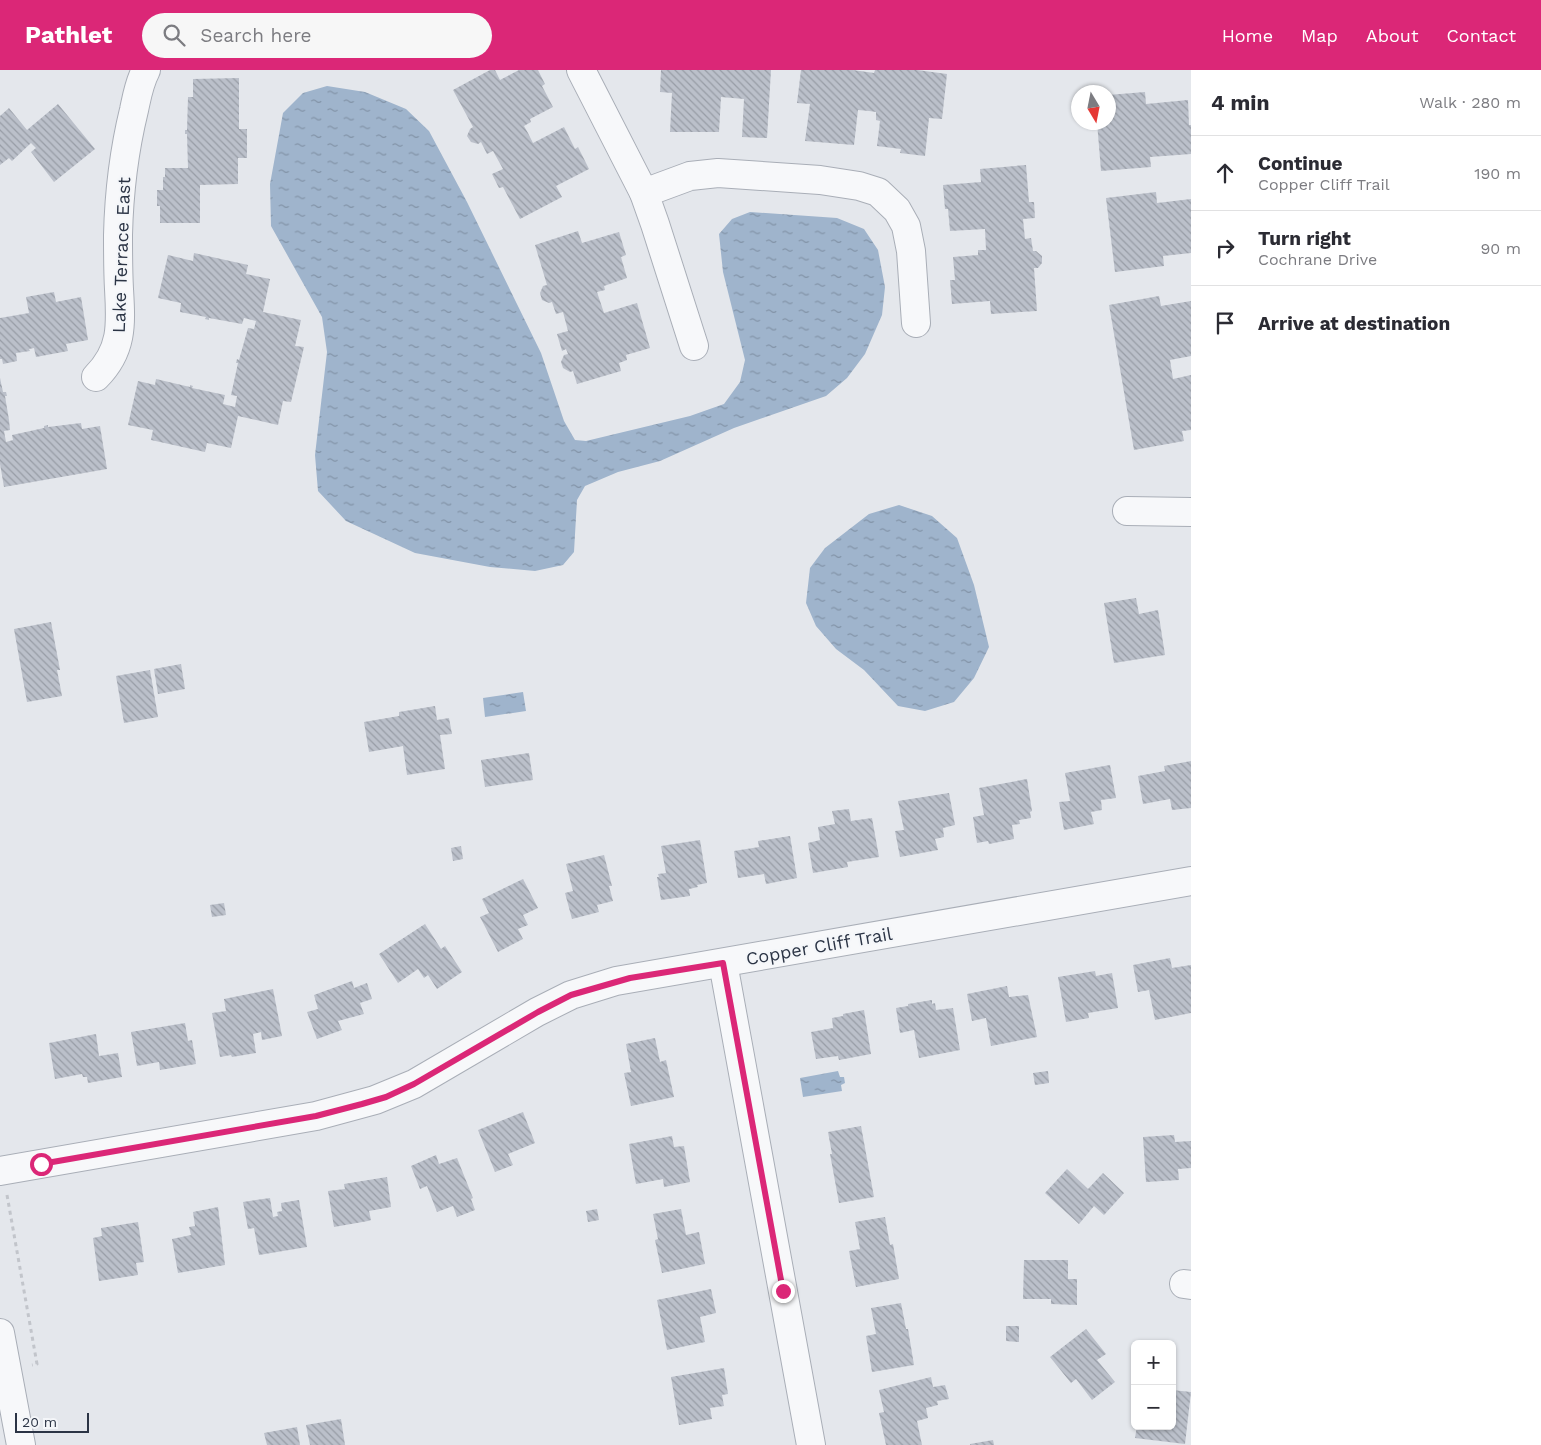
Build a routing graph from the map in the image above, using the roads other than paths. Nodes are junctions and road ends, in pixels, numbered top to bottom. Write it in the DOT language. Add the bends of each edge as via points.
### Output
graph roads {
  1 [pos="146,70"];
  2 [pos="581,70"];
  3 [pos="644,193"];
  4 [pos="916,323"];
  5 [pos="694,346"];
  6 [pos="96,377"];
  7 [pos="1127,511"];
  8 [pos="1191,512"];
  9 [pos="1191,881"];
  10 [pos="723,963"];
  11 [pos="1,1171"];
  12 [pos="0,1333"];
  13 [pos="13,1436"];
  14 [pos="811,1445"];
  1 -- 6 [label="street, Lake Terrace East" via="136,97 123,176 118,236 121,327 113,353"];
  2 -- 3 [label="street"];
  3 -- 4 [label="street" via="690,176 718,173 820,180 872,190 893,206 906,226"];
  3 -- 5 [label="street"];
  7 -- 8 [label="street"];
  9 -- 10 [label="street, Copper Cliff Trail"];
  10 -- 11 [label="street, Copper Cliff Trail" via="630,978 571,995 414,1084 362,1104 316,1116"];
  10 -- 14 [label="street"];
  12 -- 13 [label="street"];
}
